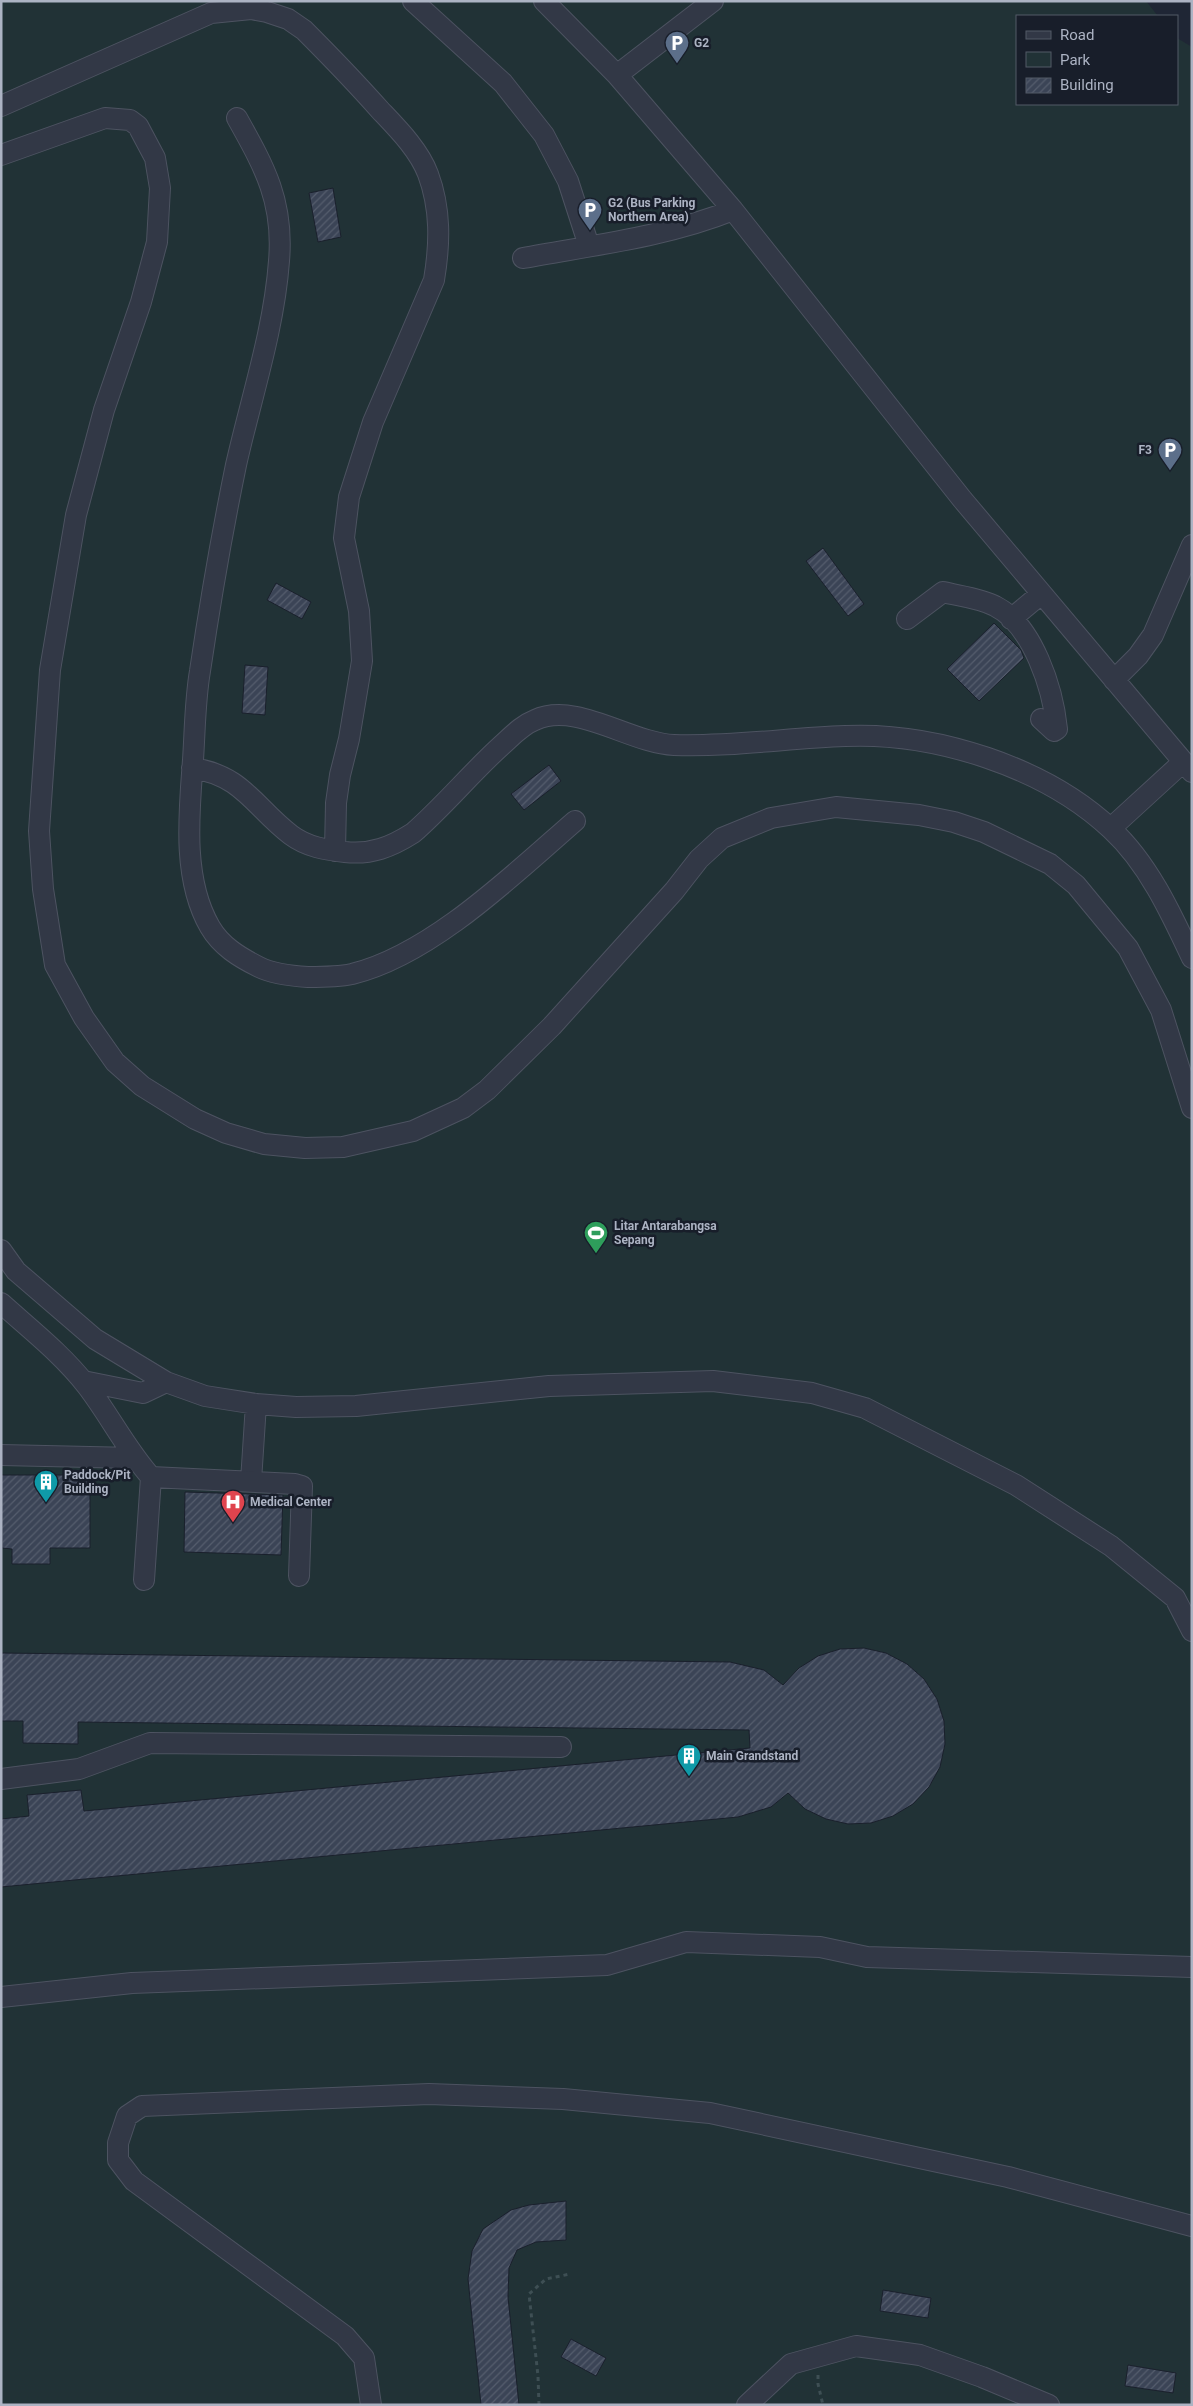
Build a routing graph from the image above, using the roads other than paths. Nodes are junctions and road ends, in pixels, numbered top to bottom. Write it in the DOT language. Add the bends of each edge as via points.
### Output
graph roads {
  1 [pos="413,1"];
  2 [pos="544,1"];
  3 [pos="713,1"];
  4 [pos="210,7"];
  5 [pos="617,75"];
  6 [pos="1,106"];
  7 [pos="237,118"];
  8 [pos="1,155"];
  9 [pos="733,210"];
  10 [pos="589,246"];
  11 [pos="523,258"];
  12 [pos="1192,545"];
  13 [pos="1042,594"];
  14 [pos="907,619"];
  15 [pos="1011,619"];
  16 [pos="1114,680"];
  17 [pos="1041,719"];
  18 [pos="1187,767"];
  19 [pos="192,768"];
  20 [pos="575,822"];
  21 [pos="1111,828"];
  22 [pos="335,851"];
  23 [pos="1192,958"];
  24 [pos="1192,1108"];
  25 [pos="1,1250"];
  26 [pos="1,1303"];
  27 [pos="83,1381"];
  28 [pos="166,1382"];
  29 [pos="256,1404"];
  30 [pos="1,1454"];
  31 [pos="134,1458"];
  32 [pos="151,1477"];
  33 [pos="251,1481"];
  34 [pos="299,1576"];
  35 [pos="144,1580"];
  36 [pos="1192,1631"];
  37 [pos="561,1747"];
  38 [pos="1,1779"];
  39 [pos="1192,1967"];
  40 [pos="1,1996"];
  41 [pos="1192,2226"];
  42 [pos="371,2405"];
  43 [pos="747,2405"];
  44 [pos="1049,2405"];
  1 -- 10 [label="street" via="503,83 544,135 568,181"];
  2 -- 5 [label="street"];
  3 -- 5 [label="street"];
  4 -- 6 [label="street"];
  4 -- 22 [label="street" via="251,9 288,19 304,30 393,124 420,159 432,187 438,217 438,257 434,280 373,422 349,497 344,538 359,610 362,661 336,803"];
  5 -- 9 [label="street"];
  7 -- 19 [label="street" via="266,170 275,196 280,260 236,467 199,674"];
  8 -- 24 [label="street" via="105,118 130,120 138,126 155,158 160,188 157,242 141,302 104,410 76,514 50,670 39,830 43,889 55,965 84,1018 115,1062 142,1086 226,1133 264,1144 343,1147 413,1131 463,1108 487,1090 552,1026 699,859 722,838 771,818 836,807 919,815 954,822 984,832 1050,864 1076,885 1128,948 1161,1010"];
  9 -- 10 [label="street" via="674,230"];
  9 -- 13 [label="street"];
  10 -- 11 [label="street"];
  12 -- 16 [label="street" via="1153,635"];
  13 -- 15 [label="street"];
  13 -- 16 [label="street"];
  14 -- 15 [label="street" via="943,592 995,606"];
  15 -- 17 [label="street" via="1031,642 1042,668 1057,729 1054,732"];
  16 -- 18 [label="street"];
  18 -- 21 [label="street"];
  19 -- 20 [label="street" via="189,842 201,906 210,928 223,945 243,959 266,970 297,976 348,974 390,960 469,912"];
  19 -- 22 [label="street" via="220,775 241,788 292,836 321,849"];
  21 -- 22 [label="street" via="1043,782 1005,764 950,746 846,736 738,745 670,744 636,738 588,720 561,715 546,716 522,728 461,784 428,820 396,844 367,853"];
  21 -- 23 [label="street" via="1155,887"];
  25 -- 28 [label="street" via="16,1271 96,1339"];
  26 -- 27 [label="street" via="64,1358"];
  27 -- 28 [label="street" via="143,1393"];
  27 -- 31 [label="street"];
  28 -- 29 [label="street" via="205,1396"];
  29 -- 33 [label="street"];
  29 -- 36 [label="street" via="356,1406 549,1386 713,1381 812,1393 865,1408 1016,1485 1110,1546 1175,1598"];
  30 -- 31 [label="street"];
  31 -- 32 [label="street"];
  32 -- 33 [label="street"];
  32 -- 35 [label="street"];
  33 -- 34 [label="street" via="302,1486"];
  37 -- 38 [label="street" via="150,1743 79,1769"];
  39 -- 40 [label="street" via="867,1957 820,1947 686,1942 607,1965 132,1983"];
  41 -- 42 [label="street" via="1008,2177 700,2112 563,2099 429,2094 142,2106 127,2116 118,2143 118,2160 134,2181 345,2336 364,2358"];
  43 -- 44 [label="street" via="790,2364 856,2346 920,2355"];
}
